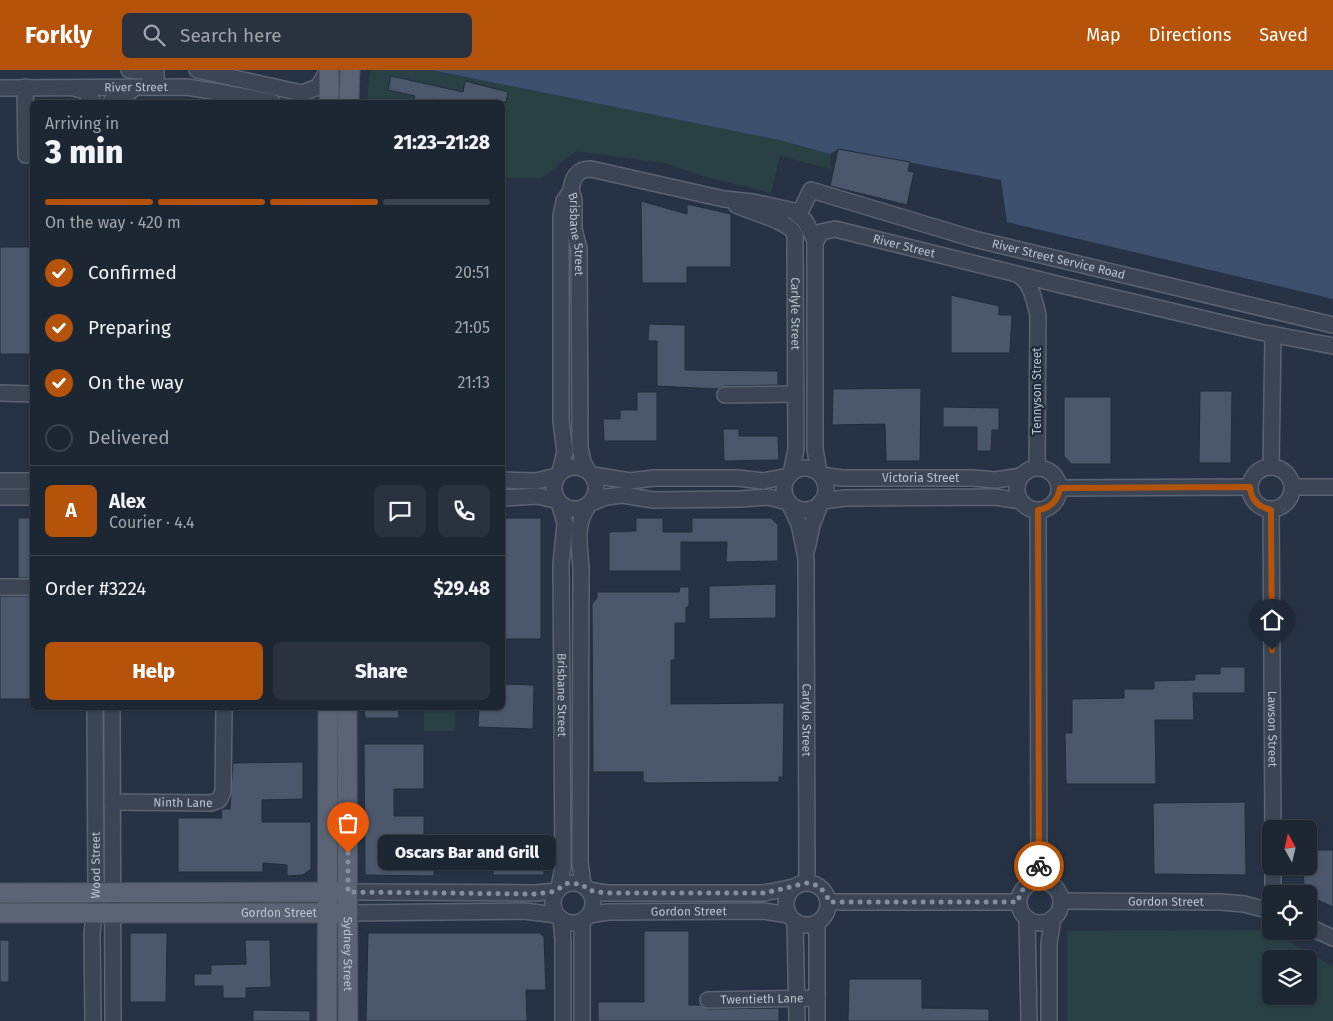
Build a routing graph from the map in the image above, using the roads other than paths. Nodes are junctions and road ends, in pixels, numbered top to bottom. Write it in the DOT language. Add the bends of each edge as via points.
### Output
graph roads {
  1 [pos="129,70"];
  2 [pos="197,70"];
  3 [pos="329,70"];
  4 [pos="350,74"];
  5 [pos="25,87"];
  6 [pos="69,87"];
  7 [pos="143,87"];
  8 [pos="0,88"];
  9 [pos="92,100"];
  10 [pos="112,100"];
  11 [pos="261,100"];
  12 [pos="328,100"];
  13 [pos="337,100"];
  14 [pos="349,100"];
  15 [pos="26,155"];
  16 [pos="571,189"];
  17 [pos="724,200"];
  18 [pos="799,214"];
  19 [pos="577,240"];
  20 [pos="561,242"];
  21 [pos="815,246"];
  22 [pos="795,250"];
  23 [pos="1018,275"];
  24 [pos="1061,285"];
  25 [pos="1038,315"];
  26 [pos="1333,325"];
  27 [pos="1273,334"];
  28 [pos="1333,338"];
  29 [pos="1333,346"];
  30 [pos="0,394"];
  31 [pos="30,394"];
  32 [pos="796,394"];
  33 [pos="725,395"];
  34 [pos="1271,467"];
  35 [pos="1037,468"];
  36 [pos="591,473"];
  37 [pos="559,474"];
  38 [pos="820,474"];
  39 [pos="790,475"];
  40 [pos="1021,476"];
  41 [pos="505,480"];
  42 [pos="0,481"];
  43 [pos="30,481"];
  44 [pos="1250,487"];
  45 [pos="1293,487"];
  46 [pos="1333,487"];
  47 [pos="1060,488"];
  48 [pos="0,497"];
  49 [pos="30,497"];
  50 [pos="505,498"];
  51 [pos="1020,501"];
  52 [pos="559,502"];
  53 [pos="789,502"];
  54 [pos="822,502"];
  55 [pos="591,504"];
  56 [pos="1038,510"];
  57 [pos="1271,510"];
  58 [pos="806,558"];
  59 [pos="0,587"];
  60 [pos="30,587"];
  61 [pos="96,710"];
  62 [pos="112,710"];
  63 [pos="224,710"];
  64 [pos="328,710"];
  65 [pos="347,710"];
  66 [pos="112,802"];
  67 [pos="1273,820"];
  68 [pos="1039,881"];
  69 [pos="801,885"];
  70 [pos="586,887"];
  71 [pos="558,889"];
  72 [pos="104,892"];
  73 [pos="328,892"];
  74 [pos="348,892"];
  75 [pos="446,892"];
  76 [pos="0,893"];
  77 [pos="829,902"];
  78 [pos="1018,902"];
  79 [pos="1061,902"];
  80 [pos="1262,909"];
  81 [pos="94,912"];
  82 [pos="455,912"];
  83 [pos="0,913"];
  84 [pos="113,913"];
  85 [pos="327,913"];
  86 [pos="348,913"];
  87 [pos="559,917"];
  88 [pos="586,918"];
  89 [pos="792,918"];
  90 [pos="1054,918"];
  91 [pos="1027,919"];
  92 [pos="817,923"];
  93 [pos="1317,931"];
  94 [pos="1333,938"];
  95 [pos="797,998"];
  96 [pos="817,998"];
  97 [pos="708,1000"];
  98 [pos="93,1021"];
  99 [pos="113,1021"];
  100 [pos="327,1021"];
  101 [pos="348,1021"];
  102 [pos="564,1021"];
  103 [pos="582,1021"];
  104 [pos="797,1021"];
  105 [pos="817,1021"];
  106 [pos="1029,1021"];
  107 [pos="1049,1021"];
  1 -- 7 [label="street" via="157,73 155,82"];
  2 -- 3 [label="street" via="302,93 318,87"];
  3 -- 12 [label="main road"];
  4 -- 13 [label="main road"];
  4 -- 14 [label="main road"];
  5 -- 6 [label="street, River Street"];
  5 -- 8 [label="street, River Street"];
  5 -- 15 [label="street"];
  6 -- 7 [label="street, River Street"];
  6 -- 9 [label="street" via="85,91"];
  7 -- 10 [label="street" via="117,94"];
  7 -- 11 [label="street, River Street" via="202,89"];
  16 -- 17 [label="street" via="578,172 586,169"];
  16 -- 19 [label="street, Brisbane Street"];
  16 -- 20 [label="street, Brisbane Street" via="562,209"];
  17 -- 18 [label="street" via="758,203"];
  17 -- 22 [label="street, Carlyle Street" via="789,225 794,235"];
  18 -- 21 [label="street" via="809,226"];
  18 -- 26 [label="street, River Street Service Road" via="811,190 974,239"];
  19 -- 20 [label="street" via="567,238"];
  19 -- 36 [label="street, Brisbane Street" via="580,444 582,459"];
  20 -- 37 [label="street, Brisbane Street" via="561,421 565,452"];
  21 -- 22 [label="street" via="802,242"];
  21 -- 23 [label="street, River Street" via="821,232 835,229"];
  21 -- 38 [label="street, Carlyle Street" via="816,449"];
  22 -- 32 [label="street, Carlyle Street"];
  23 -- 24 [label="street, River Street"];
  23 -- 25 [label="street, Tennyson Street" via="1031,291"];
  24 -- 25 [label="street, Tennyson Street" via="1046,292"];
  24 -- 27 [label="street, River Street"];
  25 -- 35 [label="street, Tennyson Street"];
  27 -- 28 [label="street, River Street" via="1290,329"];
  27 -- 29 [label="street, River Street"];
  27 -- 34 [label="street"];
  30 -- 31 [label="street"];
  32 -- 33 [label="street"];
  32 -- 39 [label="street, Carlyle Street" via="796,451"];
  34 -- 44 [label="street" via="1254,475"];
  34 -- 45 [label="street" via="1284,470"];
  35 -- 40 [label="street"];
  35 -- 47 [label="street" via="1044,468 1055,476"];
  36 -- 37 [label="street" via="577,468"];
  36 -- 39 [label="street" via="624,481 663,478 768,480"];
  36 -- 55 [label="street" via="598,489"];
  37 -- 41 [label="street" via="536,481"];
  37 -- 52 [label="street" via="553,491"];
  38 -- 39 [label="street" via="802,468"];
  38 -- 40 [label="street, Victoria Street" via="842,478 996,480"];
  38 -- 54 [label="street" via="826,489"];
  39 -- 53 [label="street" via="784,488"];
  40 -- 51 [label="street" via="1016,488"];
  42 -- 43 [label="street"];
  44 -- 47 [label="street"];
  44 -- 57 [label="street" via="1250,494 1258,505"];
  45 -- 46 [label="street"];
  45 -- 57 [label="street" via="1289,501"];
  47 -- 56 [label="street" via="1056,501"];
  48 -- 49 [label="street"];
  50 -- 52 [label="street" via="538,496"];
  51 -- 54 [label="street, Victoria Street" via="996,497 845,498"];
  51 -- 56 [label="street" via="1028,508"];
  52 -- 55 [label="street" via="571,508"];
  52 -- 71 [label="street, Brisbane Street" via="565,523 561,564 563,867"];
  53 -- 54 [label="street" via="806,510"];
  53 -- 55 [label="street" via="768,497 653,500 624,495 606,497"];
  53 -- 58 [label="street, Carlyle Street" via="799,524"];
  54 -- 58 [label="street, Carlyle Street" via="812,525"];
  55 -- 70 [label="street, Brisbane Street" via="580,520 578,531 581,569 580,862"];
  56 -- 68 [label="street"];
  57 -- 67 [label="street, Lawson Street"];
  58 -- 69 [label="street, Carlyle Street"];
  59 -- 60 [label="street"];
  61 -- 72 [label="street, Wood Street"];
  62 -- 66 [label="street, Wood Street"];
  63 -- 66 [label="street, Ninth Lane" via="223,792 219,800 211,803"];
  64 -- 73 [label="main road, Sydney Street"];
  65 -- 74 [label="main road, Sydney Street"];
  66 -- 72 [label="street, Wood Street"];
  68 -- 78 [label="street" via="1022,890"];
  68 -- 79 [label="street" via="1052,884"];
  69 -- 70 [label="street, Gordon Street" via="764,893 606,893"];
  69 -- 77 [label="street" via="819,886"];
  69 -- 89 [label="street" via="787,897"];
  70 -- 71 [label="street" via="571,883"];
  70 -- 88 [label="street" via="593,902"];
  71 -- 75 [label="street, Gordon Street" via="536,894"];
  71 -- 87 [label="street" via="552,903"];
  72 -- 73 [label="main road, Gordon Street"];
  72 -- 76 [label="main road, Gordon Street"];
  72 -- 81 [label="street, Wood Street"];
  72 -- 84 [label="street, Wood Street"];
  73 -- 74 [label="main road, Gordon Street"];
  73 -- 85 [label="main road, Sydney Street"];
  74 -- 75 [label="street, Gordon Street"];
  74 -- 86 [label="main road, Sydney Street"];
  75 -- 82 [label="street"];
  77 -- 78 [label="street"];
  77 -- 92 [label="street" via="826,914"];
  78 -- 91 [label="street"];
  79 -- 80 [label="street, Gordon Street" via="1221,902"];
  79 -- 90 [label="street"];
  81 -- 83 [label="main road, Gordon Street"];
  81 -- 84 [label="main road, Gordon Street"];
  81 -- 98 [label="street, Wood Street"];
  82 -- 86 [label="street, Gordon Street"];
  82 -- 87 [label="street, Gordon Street" via="541,912"];
  84 -- 85 [label="main road, Gordon Street"];
  84 -- 99 [label="street, Wood Street"];
  85 -- 86 [label="main road, Gordon Street"];
  85 -- 100 [label="main road, Sydney Street"];
  86 -- 101 [label="main road, Sydney Street"];
  87 -- 88 [label="street" via="571,923"];
  87 -- 102 [label="street" via="563,940"];
  88 -- 89 [label="street, Gordon Street" via="608,912 763,911"];
  88 -- 103 [label="street"];
  89 -- 92 [label="street" via="806,925"];
  89 -- 95 [label="street"];
  90 -- 91 [label="street" via="1041,923"];
  90 -- 107 [label="street" via="1049,943"];
  91 -- 106 [label="street"];
  92 -- 96 [label="street"];
  93 -- 94 [label="street"];
  95 -- 96 [label="street, Twentieth Lane"];
  95 -- 97 [label="street, Twentieth Lane"];
  95 -- 104 [label="street"];
  96 -- 105 [label="street"];
}
